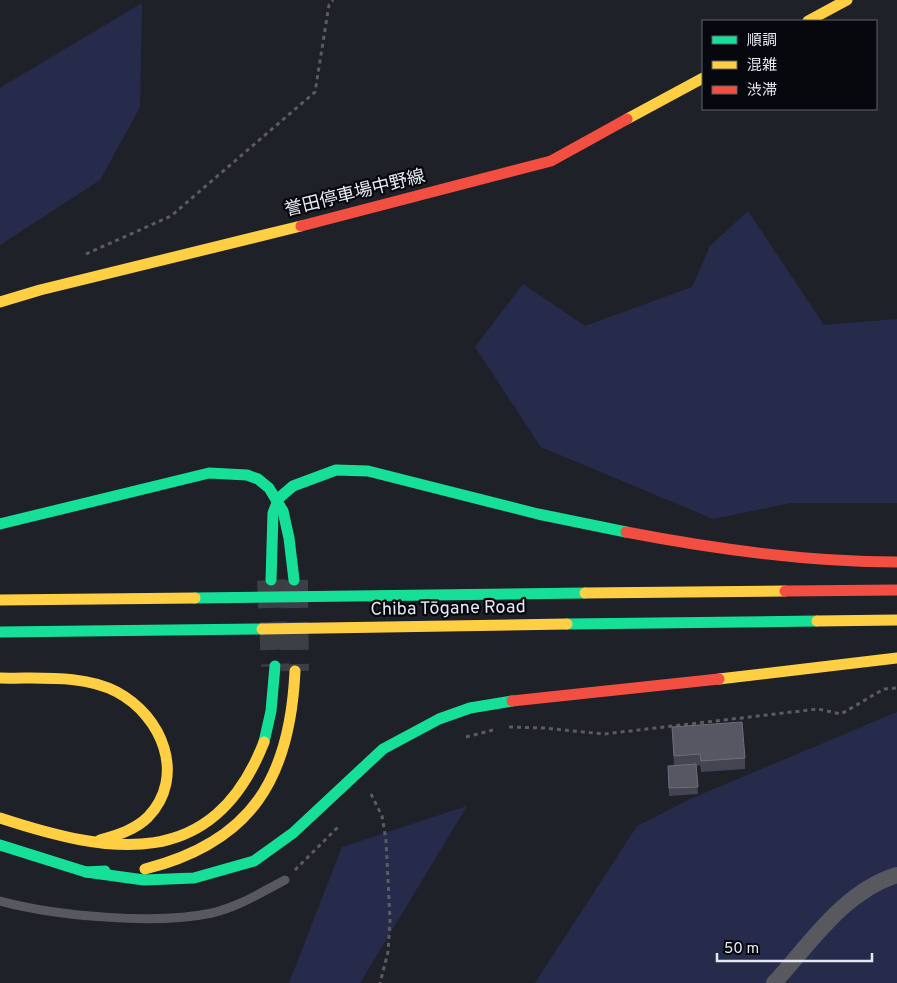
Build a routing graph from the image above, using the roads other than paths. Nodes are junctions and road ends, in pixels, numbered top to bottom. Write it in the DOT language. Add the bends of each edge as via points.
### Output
graph roads {
  1 [pos="847,0"];
  2 [pos="810,20"];
  3 [pos="702,79"];
  4 [pos="0,302"];
  5 [pos="279,498"];
  6 [pos="0,524"];
  7 [pos="897,562"];
  8 [pos="271,580"];
  9 [pos="294,580"];
  10 [pos="897,590"];
  11 [pos="0,600"];
  12 [pos="897,620"];
  13 [pos="0,632"];
  14 [pos="897,658"];
  15 [pos="274,666"];
  16 [pos="295,671"];
  17 [pos="0,678"];
  18 [pos="0,818"];
  19 [pos="84,842"];
  20 [pos="0,844"];
  21 [pos="86,872"];
  22 [pos="897,875"];
  23 [pos="285,880"];
  24 [pos="1,904"];
  25 [pos="774,983"];
  1 -- 2 [label="main road"];
  3 -- 4 [label="main road, 誉田停車場中野線" via="551,161"];
  5 -- 6 [label="main road" via="258,478 236,473 209,474"];
  5 -- 7 [label="main road" via="293,486 314,476 336,470 368,471 538,514 686,544 854,562"];
  5 -- 8 [label="main road" via="273,513"];
  5 -- 9 [label="main road"];
  10 -- 11 [label="main road, Chiba Tōgane Road"];
  12 -- 13 [label="main road, Chiba Tōgane Road"];
  14 -- 21 [label="main road" via="514,700 470,708 439,718 383,749 293,833 254,861 194,878 144,880"];
  15 -- 19 [label="main road" via="272,709 266,738 242,785 224,809 192,831 147,846"];
  16 -- 21 [label="main road" via="293,710 282,753 272,780 242,822 219,840 169,865"];
  17 -- 19 [label="main road" via="85,683 116,692 139,706 154,721 164,741 169,762 165,786 147,817 115,838"];
  18 -- 19 [label="main road"];
  20 -- 21 [label="main road"];
  22 -- 25 [label="street" via="880,880 850,900"];
  23 -- 24 [label="lane" via="212,913 169,917 64,913"];
}
